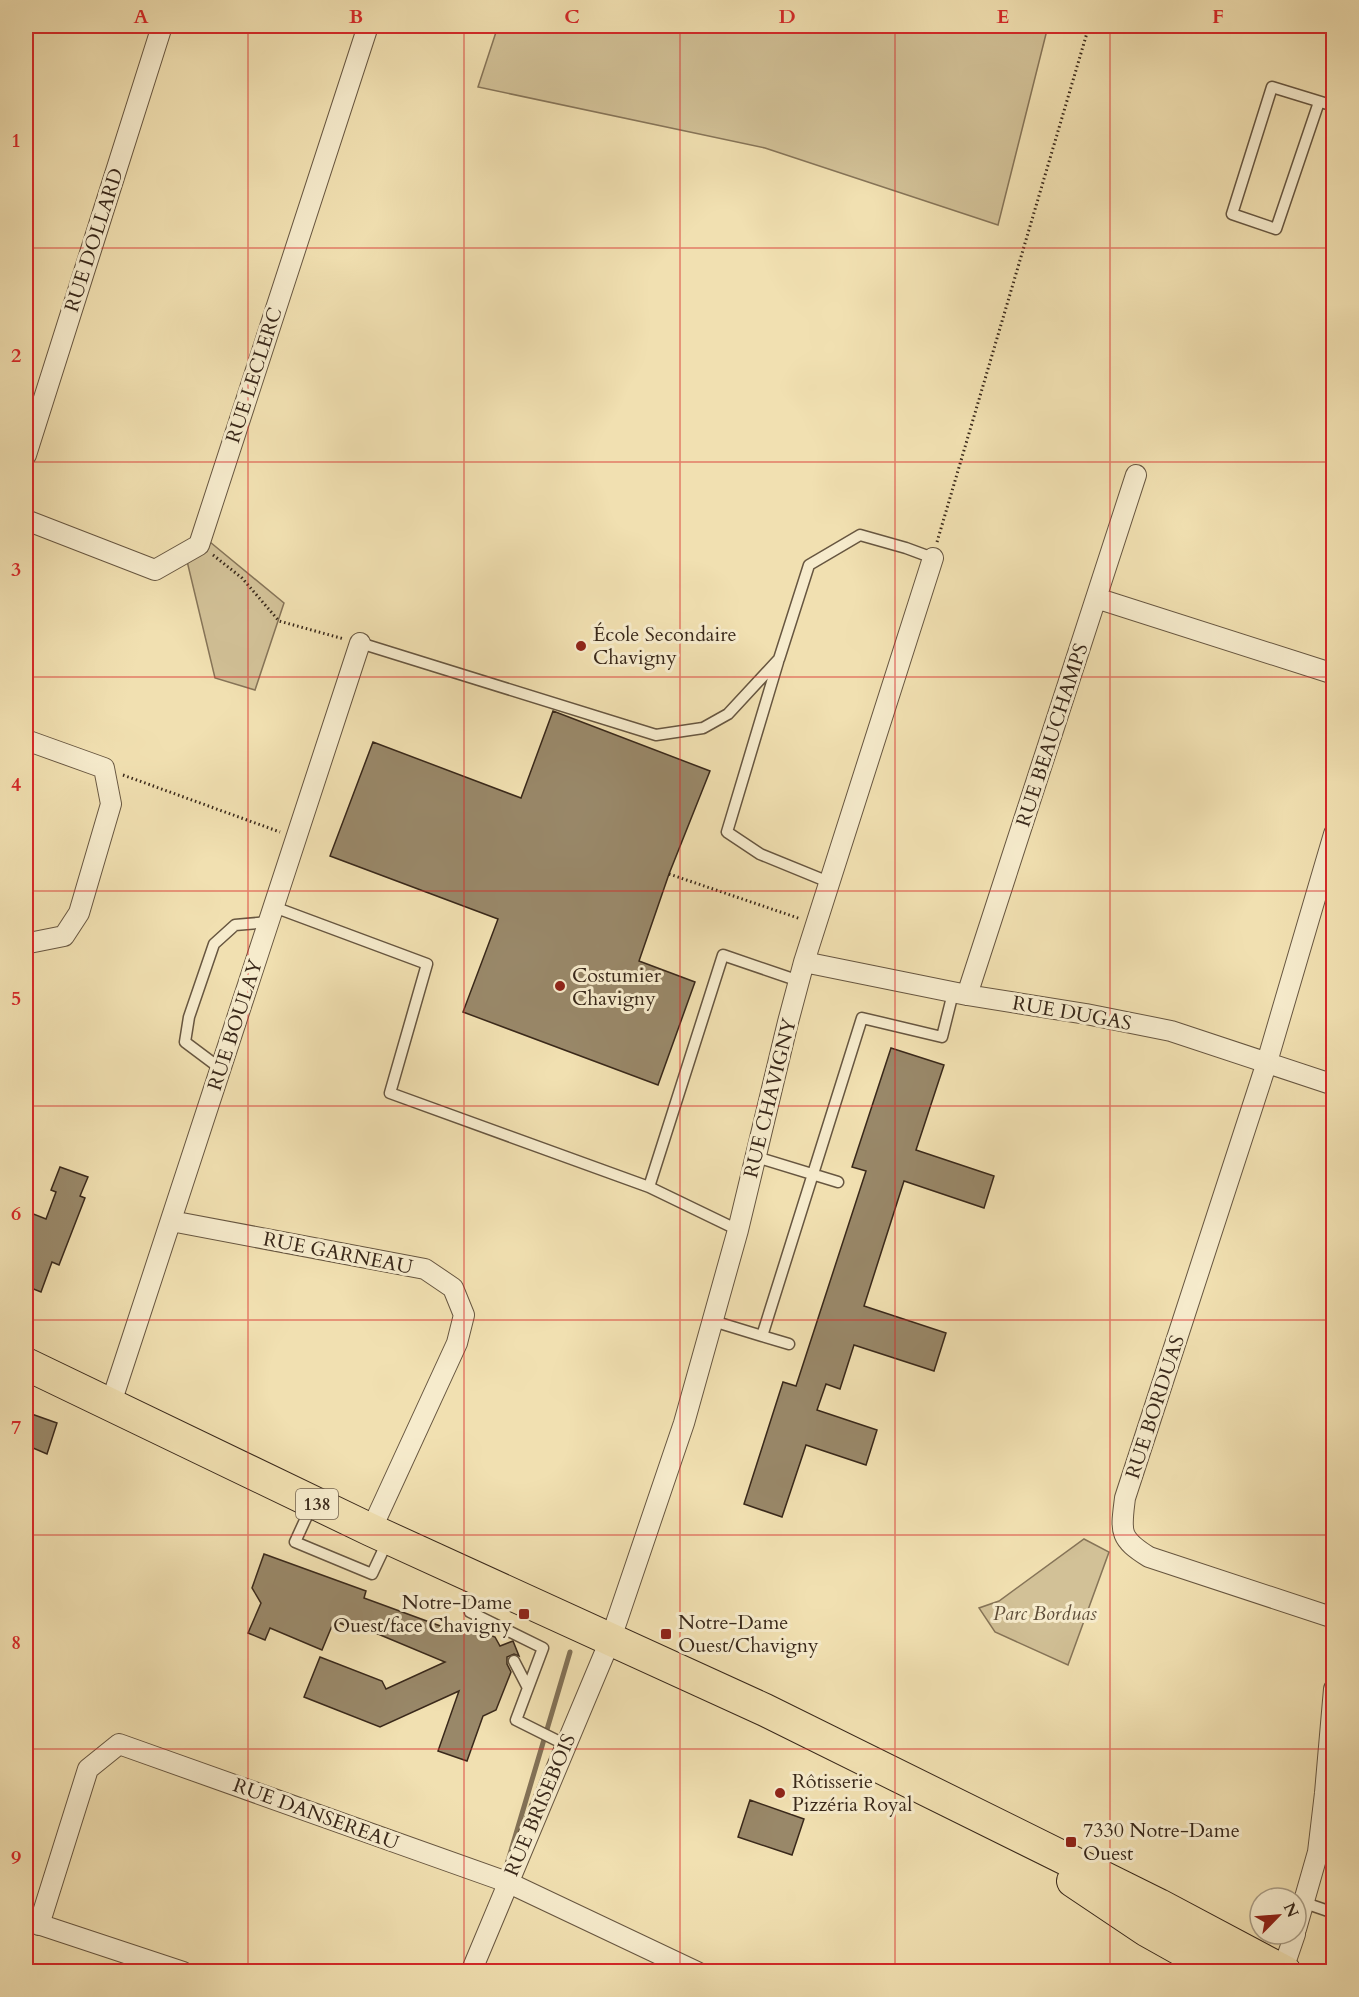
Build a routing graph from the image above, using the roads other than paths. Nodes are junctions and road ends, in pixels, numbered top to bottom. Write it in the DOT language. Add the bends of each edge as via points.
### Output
graph roads {
  1 [pos="162,26"];
  2 [pos="368,26"];
  3 [pos="1319,102"];
  4 [pos="1334,106"];
  5 [pos="26,455"];
  6 [pos="1136,476"];
  7 [pos="26,520"];
  8 [pos="933,558"];
  9 [pos="1096,598"];
  10 [pos="360,643"];
  11 [pos="779,659"];
  12 [pos="1334,675"];
  13 [pos="26,740"];
  14 [pos="1334,834"];
  15 [pos="831,883"];
  16 [pos="271,914"];
  17 [pos="26,942"];
  18 [pos="802,971"];
  19 [pos="960,994"];
  20 [pos="1267,1062"];
  21 [pos="221,1069"];
  22 [pos="1334,1084"];
  23 [pos="756,1157"];
  24 [pos="813,1174"];
  25 [pos="838,1182"];
  26 [pos="649,1187"];
  27 [pos="171,1221"];
  28 [pos="738,1230"];
  29 [pos="713,1321"];
  30 [pos="762,1336"];
  31 [pos="789,1344"];
  32 [pos="26,1364"];
  33 [pos="110,1406"];
  34 [pos="313,1502"];
  35 [pos="380,1534"];
  36 [pos="482,1580"];
  37 [pos="1334,1618"];
  38 [pos="505,1630"];
  39 [pos="611,1638"];
  40 [pos="508,1643"];
  41 [pos="514,1661"];
  42 [pos="528,1688"];
  43 [pos="1334,1689"];
  44 [pos="1333,1709"];
  45 [pos="566,1745"];
  46 [pos="975,1815"];
  47 [pos="507,1882"];
  48 [pos="1308,1892"];
  49 [pos="1308,1904"];
  50 [pos="1334,1913"];
  51 [pos="32,1922"];
  52 [pos="1290,1946"];
  53 [pos="684,1969"];
  54 [pos="183,1971"];
  55 [pos="471,1971"];
  56 [pos="1221,1971"];
  57 [pos="1283,1971"];
  1 -- 5 [label="street, RUE DOLLARD"];
  2 -- 7 [label="street, RUE LECLERC" via="199,545 155,570"];
  3 -- 3 [label="lane" via="1272,87 1232,214 1276,229"];
  3 -- 4 [label="lane"];
  6 -- 9 [label="street, RUE BEAUCHAMPS"];
  8 -- 11 [label="lane" via="860,535 809,565"];
  8 -- 15 [label="street, RUE CHAVIGNY"];
  9 -- 12 [label="street"];
  9 -- 19 [label="street, RUE BEAUCHAMPS"];
  10 -- 11 [label="lane" via="656,735 703,728 728,714"];
  10 -- 16 [label="street, RUE BOULAY"];
  11 -- 15 [label="lane" via="727,832 760,854"];
  13 -- 17 [label="street" via="104,768 111,804 79,913 64,936"];
  14 -- 20 [label="street, RUE BORDUAS"];
  15 -- 18 [label="street, RUE CHAVIGNY"];
  16 -- 21 [label="street, RUE BOULAY"];
  16 -- 21 [label="lane" via="235,925 214,944 189,1017 185,1042"];
  16 -- 26 [label="lane" via="427,964 390,1093"];
  18 -- 19 [label="street, RUE DUGAS"];
  18 -- 23 [label="street, RUE CHAVIGNY"];
  18 -- 26 [label="lane" via="723,955"];
  19 -- 20 [label="street, RUE DUGAS" via="1171,1031"];
  19 -- 24 [label="lane" via="942,1037 862,1018"];
  20 -- 22 [label="street, RUE DUGAS"];
  20 -- 37 [label="street, RUE BORDUAS" via="1125,1498 1122,1527 1131,1546 1149,1557"];
  21 -- 27 [label="street, RUE BOULAY"];
  23 -- 24 [label="lane"];
  23 -- 28 [label="street, RUE CHAVIGNY"];
  24 -- 25 [label="lane"];
  24 -- 30 [label="lane"];
  26 -- 28 [label="lane"];
  27 -- 33 [label="street, RUE BOULAY"];
  27 -- 35 [label="street, RUE GARNEAU" via="425,1269 453,1288 464,1315 457,1343"];
  28 -- 29 [label="street, RUE CHAVIGNY"];
  29 -- 30 [label="lane"];
  29 -- 39 [label="street, RUE CHAVIGNY" via="684,1423"];
  30 -- 31 [label="lane"];
  32 -- 33 [label="main road, 138"];
  33 -- 34 [label="main road, 138"];
  34 -- 35 [label="main road, 138"];
  34 -- 35 [label="lane" via="295,1542 372,1574"];
  35 -- 36 [label="main road, 138"];
  36 -- 38 [label="lane" via="470,1612"];
  36 -- 39 [label="main road, 138"];
  38 -- 40 [label="lane"];
  38 -- 42 [label="lane" via="543,1648"];
  39 -- 45 [label="street, RUE BRISEBOIS"];
  39 -- 46 [label="main road, 138"];
  41 -- 42 [label="lane"];
  42 -- 45 [label="lane" via="516,1720"];
  43 -- 44 [label="street"];
  44 -- 48 [label="street" via="1322,1823"];
  45 -- 47 [label="street, RUE BRISEBOIS"];
  46 -- 56 [label="main road, 138" via="1146,1930"];
  46 -- 57 [label="main road, 138"];
  47 -- 51 [label="street, RUE DANSEREAU" via="119,1744 88,1769"];
  47 -- 53 [label="street, RUE DANSEREAU"];
  47 -- 55 [label="street, RUE BRISEBOIS"];
  49 -- 50 [label="lane"];
  51 -- 54 [label="street"];
  52 -- 57 [label="street"];
}
